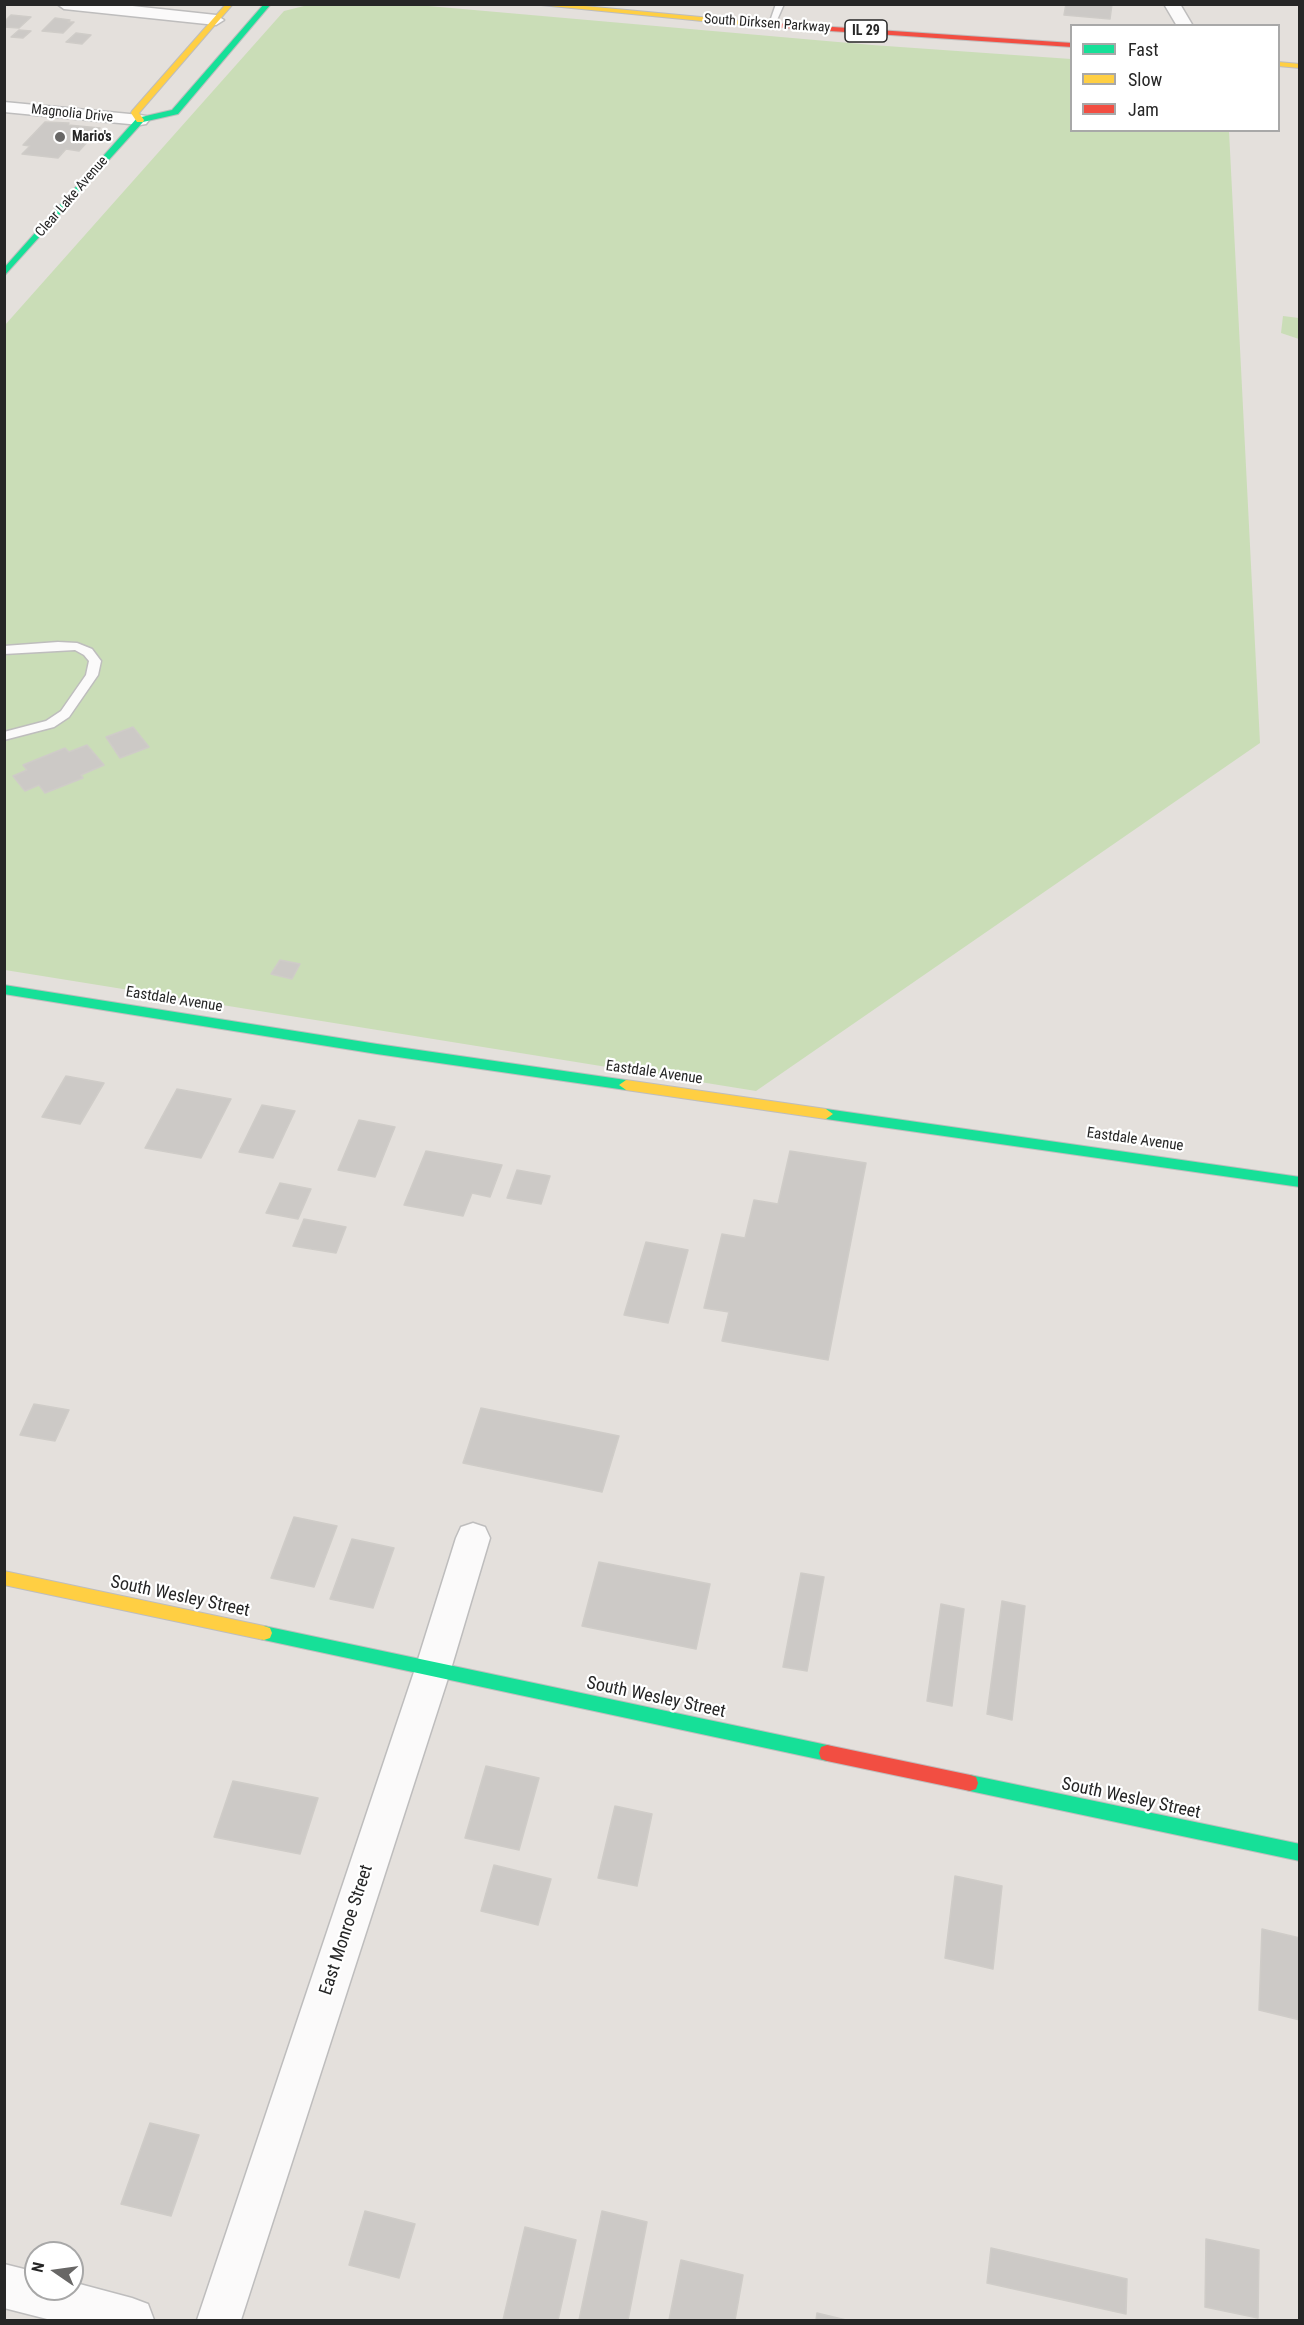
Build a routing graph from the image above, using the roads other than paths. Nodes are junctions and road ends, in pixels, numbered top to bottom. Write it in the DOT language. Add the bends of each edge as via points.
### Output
graph roads {
  1 [pos="64,4"];
  2 [pos="534,4"];
  3 [pos="1172,4"];
  4 [pos="228,5"];
  5 [pos="274,7"];
  6 [pos="774,8"];
  7 [pos="797,11"];
  8 [pos="216,20"];
  9 [pos="1184,24"];
  10 [pos="771,25"];
  11 [pos="1039,29"];
  12 [pos="1070,31"];
  13 [pos="1070,45"];
  14 [pos="1280,64"];
  15 [pos="1299,66"];
  16 [pos="4,107"];
  17 [pos="140,120"];
  18 [pos="4,274"];
  19 [pos="4,650"];
  20 [pos="4,736"];
  21 [pos="4,989"];
  22 [pos="1299,1182"];
  23 [pos="473,1538"];
  24 [pos="4,1578"];
  25 [pos="433,1669"];
  26 [pos="1299,1853"];
  27 [pos="4,2286"];
  28 [pos="132,2320"];
  29 [pos="219,2320"];
  1 -- 8 [label="street"];
  2 -- 10 [label="main road, South Dirksen Parkway / IL 29"];
  3 -- 9 [label="street"];
  4 -- 8 [label="main road, Clear Lake Avenue"];
  5 -- 17 [label="main road" via="175,112"];
  6 -- 7 [label="main road, South Dirksen Parkway"];
  6 -- 10 [label="lane"];
  8 -- 17 [label="main road, Clear Lake Avenue" via="135,113"];
  10 -- 13 [label="main road, South Dirksen Parkway / IL 29"];
  11 -- 12 [label="main road"];
  14 -- 15 [label="main road"];
  16 -- 17 [label="street, Magnolia Drive"];
  17 -- 18 [label="main road, Clear Lake Avenue"];
  19 -- 20 [label="lane" via="77,647 95,661 92,675 65,714 50,724"];
  21 -- 22 [label="main road, Eastdale Avenue" via="401,1053"];
  23 -- 25 [label="street, East Monroe Street"];
  24 -- 25 [label="main road, South Wesley Street"];
  25 -- 26 [label="main road, South Wesley Street"];
  25 -- 29 [label="street, East Monroe Street"];
  27 -- 28 [label="street"];
}
